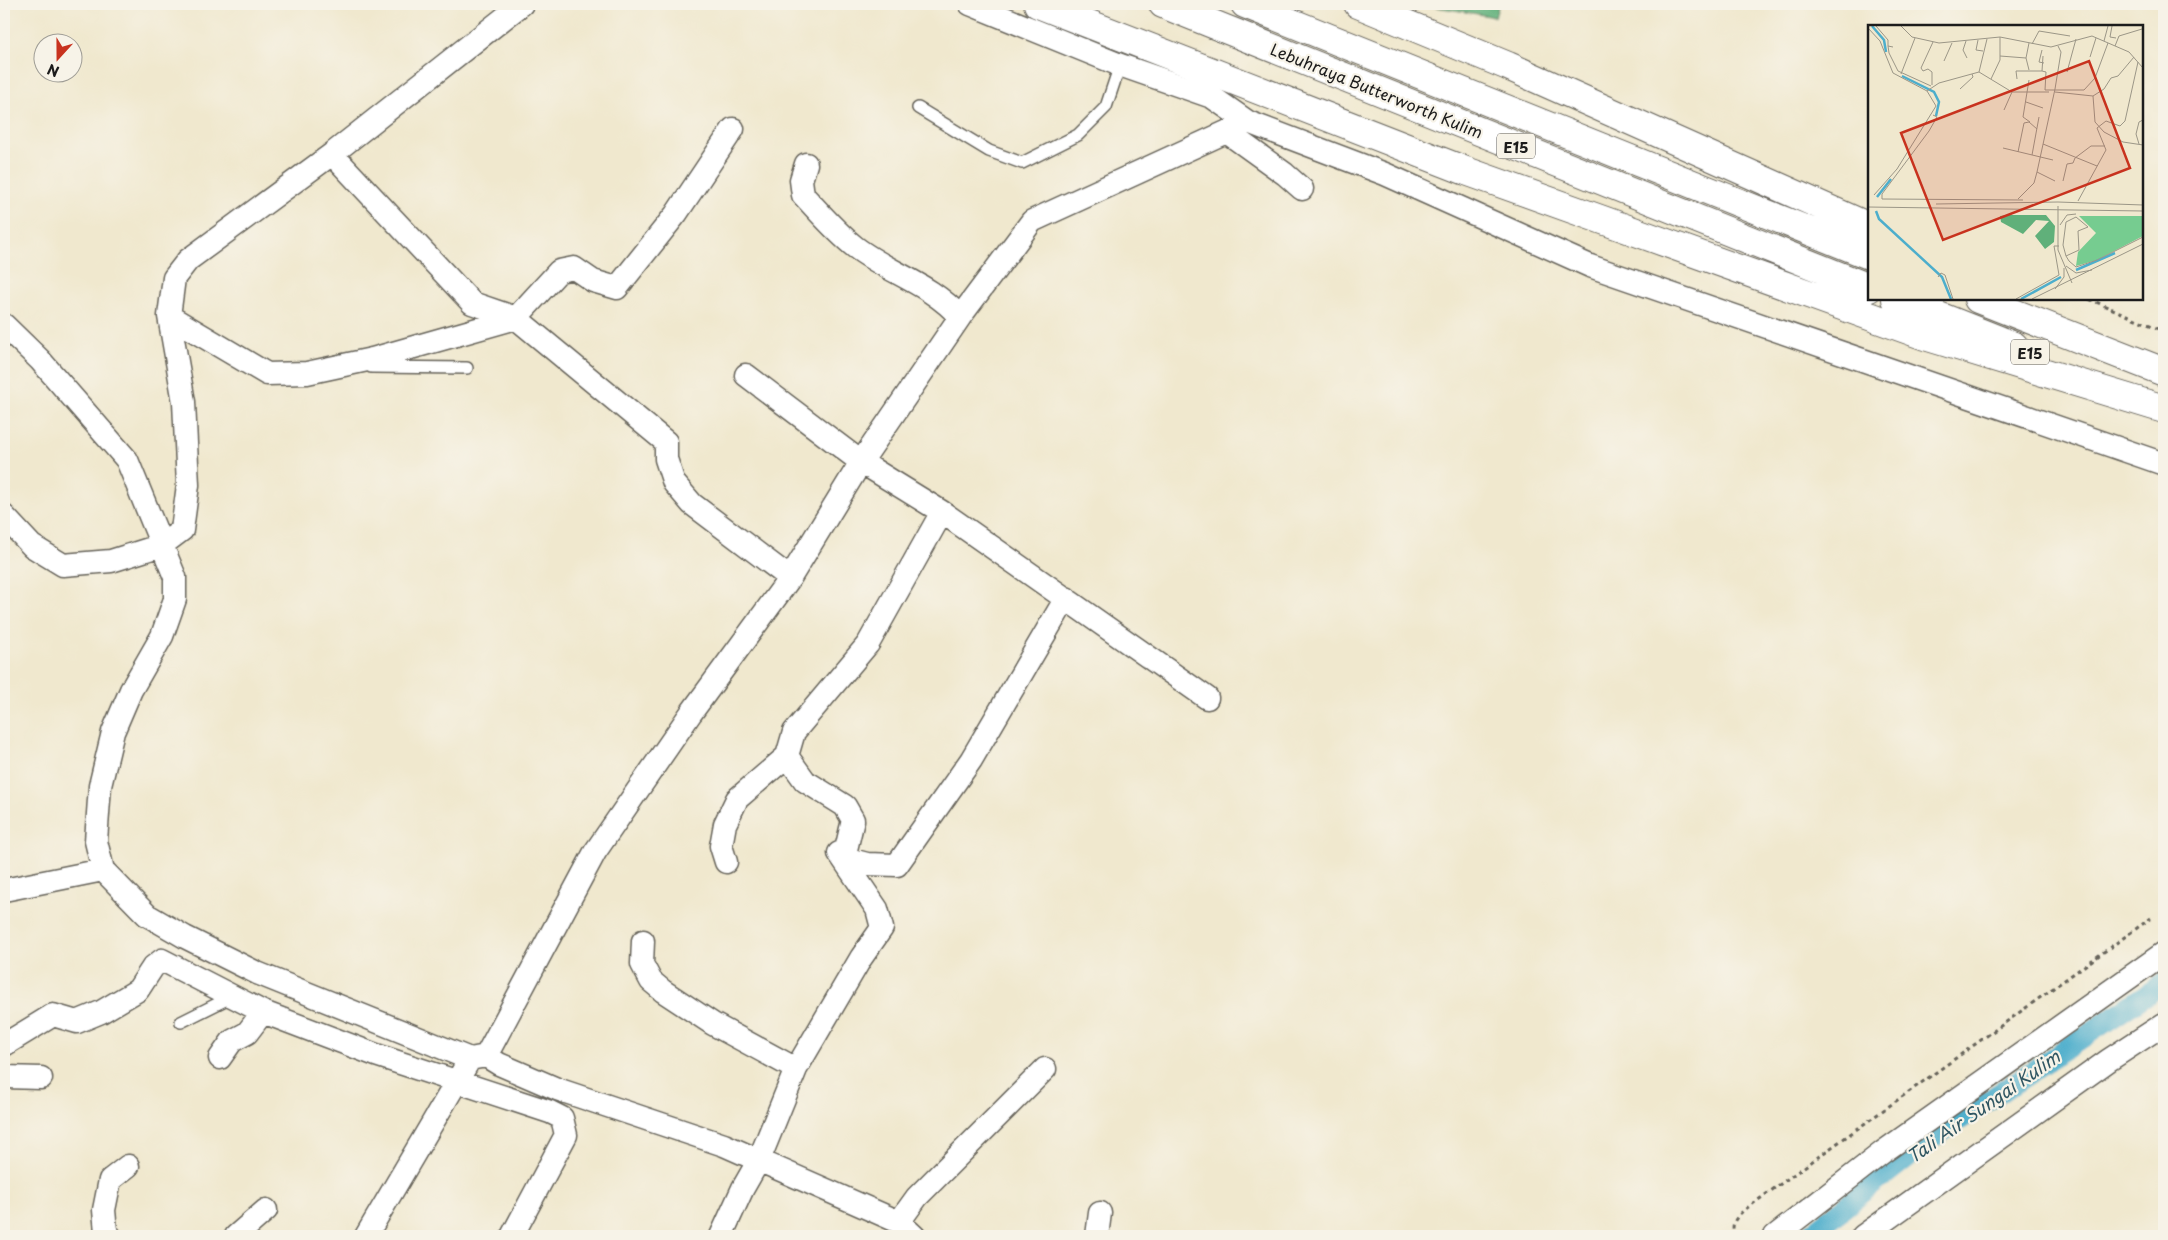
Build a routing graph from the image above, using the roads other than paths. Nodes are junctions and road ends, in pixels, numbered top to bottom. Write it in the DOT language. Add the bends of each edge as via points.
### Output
graph roads {
  1 [pos="522,4"];
  2 [pos="970,4"];
  3 [pos="1038,4"];
  4 [pos="1163,4"];
  5 [pos="1245,4"];
  6 [pos="1358,4"];
  7 [pos="1120,65"];
  8 [pos="918,108"];
  9 [pos="1248,122"];
  10 [pos="733,129"];
  11 [pos="1228,132"];
  12 [pos="332,154"];
  13 [pos="806,164"];
  14 [pos="1302,189"];
  15 [pos="1868,227"];
  16 [pos="1868,255"];
  17 [pos="1868,288"];
  18 [pos="1899,300"];
  19 [pos="1981,300"];
  20 [pos="2026,300"];
  21 [pos="169,316"];
  22 [pos="960,317"];
  23 [pos="516,318"];
  24 [pos="4,325"];
  25 [pos="339,366"];
  26 [pos="2164,367"];
  27 [pos="467,368"];
  28 [pos="2164,372"];
  29 [pos="746,375"];
  30 [pos="2164,405"];
  31 [pos="2164,409"];
  32 [pos="862,462"];
  33 [pos="2164,464"];
  34 [pos="942,512"];
  35 [pos="4,516"];
  36 [pos="160,546"];
  37 [pos="790,578"];
  38 [pos="1066,598"];
  39 [pos="1207,698"];
  40 [pos="787,756"];
  41 [pos="839,852"];
  42 [pos="726,862"];
  43 [pos="103,870"];
  44 [pos="4,890"];
  45 [pos="643,942"];
  46 [pos="2164,953"];
  47 [pos="232,996"];
  48 [pos="262,1012"];
  49 [pos="182,1022"];
  50 [pos="2164,1024"];
  51 [pos="4,1045"];
  52 [pos="478,1057"];
  53 [pos="220,1058"];
  54 [pos="1045,1068"];
  55 [pos="796,1069"];
  56 [pos="4,1077"];
  57 [pos="41,1078"];
  58 [pos="455,1081"];
  59 [pos="759,1160"];
  60 [pos="128,1166"];
  61 [pos="266,1210"];
  62 [pos="1100,1213"];
  63 [pos="906,1229"];
  64 [pos="110,1236"];
  65 [pos="236,1236"];
  66 [pos="366,1236"];
  67 [pos="512,1236"];
  68 [pos="721,1236"];
  69 [pos="1097,1236"];
  70 [pos="1775,1236"];
  71 [pos="1863,1236"];
  1 -- 12 [label="street"];
  2 -- 7 [label="street"];
  3 -- 31 [label="highway" via="1466,171 1925,336"];
  4 -- 17 [label="highway, Lebuhraya Butterworth Kulim / E15"];
  5 -- 16 [label="highway, Lebuhraya Butterworth Kulim / E15"];
  6 -- 15 [label="highway" via="1508,66"];
  7 -- 8 [label="lane" via="1106,107 1078,135 1022,163 989,152"];
  7 -- 9 [label="street" via="1212,97"];
  9 -- 11 [label="street"];
  9 -- 33 [label="street" via="1385,174 1590,266"];
  10 -- 23 [label="street" via="676,214 617,288 574,268 560,271"];
  11 -- 14 [label="street"];
  11 -- 22 [label="street" via="1032,221"];
  12 -- 21 [label="street" via="188,260 174,278"];
  12 -- 23 [label="street" via="472,303"];
  13 -- 22 [label="street" via="803,195 854,246 945,301"];
  18 -- 30 [label="highway, E15"];
  19 -- 28 [label="highway, E15"];
  20 -- 26 [label="highway"];
  21 -- 25 [label="street" via="268,374 307,373"];
  21 -- 36 [label="street" via="184,402 188,485 182,530"];
  22 -- 32 [label="street"];
  23 -- 25 [label="street"];
  23 -- 37 [label="street" via="666,442 666,459 674,483 692,504"];
  24 -- 36 [label="street" via="40,360 127,460"];
  25 -- 27 [label="lane"];
  29 -- 32 [label="street"];
  32 -- 34 [label="street"];
  32 -- 37 [label="street"];
  34 -- 38 [label="street"];
  34 -- 40 [label="street" via="868,644 794,732"];
  35 -- 36 [label="street" via="32,546 63,565 111,562"];
  36 -- 43 [label="street" via="175,577 175,600 162,636 131,690 113,732 100,786 96,841"];
  37 -- 52 [label="street" via="595,852"];
  38 -- 39 [label="street"];
  38 -- 41 [label="street" via="970,760 897,865 867,864"];
  40 -- 41 [label="street" via="805,781 845,806 853,820"];
  40 -- 42 [label="street" via="737,799 725,824 720,846"];
  41 -- 55 [label="street" via="877,909 882,928"];
  43 -- 44 [label="street"];
  43 -- 52 [label="street" via="147,915 257,973"];
  45 -- 55 [label="street" via="642,964 651,981 663,992 713,1024"];
  46 -- 70 [label="street" via="1883,1152"];
  47 -- 48 [label="street"];
  47 -- 49 [label="lane"];
  47 -- 51 [label="street" via="162,960 153,967 138,990 101,1012 77,1022 53,1015"];
  48 -- 53 [label="street" via="247,1033 232,1041"];
  48 -- 58 [label="street"];
  50 -- 71 [label="street"];
  52 -- 58 [label="street"];
  52 -- 59 [label="street" via="557,1089 724,1145"];
  54 -- 63 [label="street" via="917,1196"];
  55 -- 59 [label="street"];
  56 -- 57 [label="street"];
  58 -- 66 [label="street"];
  58 -- 67 [label="street" via="562,1118 566,1135"];
  59 -- 63 [label="street"];
  59 -- 68 [label="street"];
  60 -- 64 [label="street" via="110,1180 104,1210 106,1232"];
  61 -- 65 [label="street"];
  62 -- 69 [label="street"];
}
